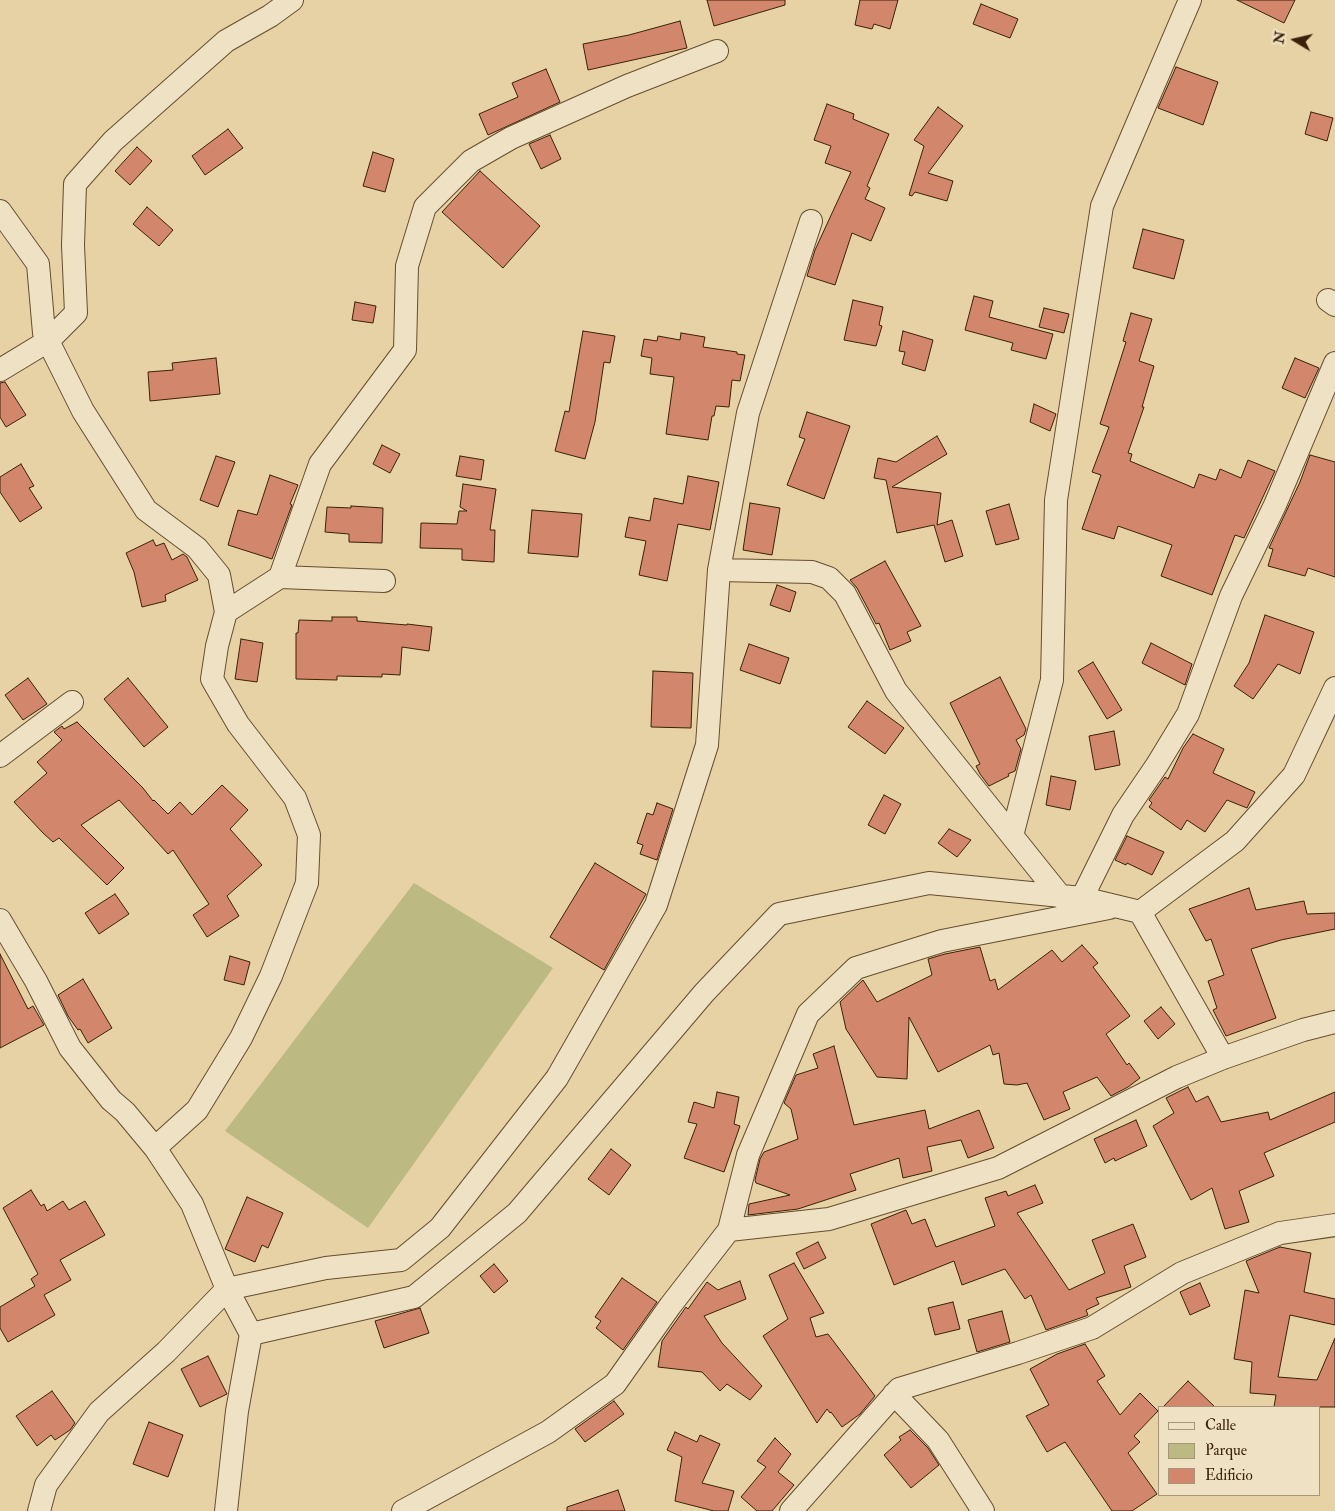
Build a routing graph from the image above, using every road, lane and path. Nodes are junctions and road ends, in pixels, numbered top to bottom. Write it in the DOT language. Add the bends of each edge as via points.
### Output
graph roads {
  1 [pos="292,0"];
  2 [pos="1190,0"];
  3 [pos="716,51"];
  4 [pos="0,211"];
  5 [pos="811,221"];
  6 [pos="48,341"];
  7 [pos="1335,363"];
  8 [pos="0,370"];
  9 [pos="719,570"];
  10 [pos="280,577"];
  11 [pos="384,581"];
  12 [pos="226,612"];
  13 [pos="1335,688"];
  14 [pos="72,702"];
  15 [pos="0,756"];
  16 [pos="1012,836"];
  17 [pos="1071,898"];
  18 [pos="1117,906"];
  19 [pos="1140,912"];
  20 [pos="0,920"];
  21 [pos="1335,1022"];
  22 [pos="1223,1058"];
  23 [pos="155,1148"];
  24 [pos="1335,1225"];
  25 [pos="729,1230"];
  26 [pos="227,1289"];
  27 [pos="251,1334"];
  28 [pos="894,1394"];
  29 [pos="39,1511"];
  30 [pos="226,1511"];
  31 [pos="403,1511"];
  32 [pos="791,1511"];
  33 [pos="983,1511"];
  1 -- 6 [label="street" via="226,40 113,141 75,184 76,313"];
  2 -- 16 [label="street" via="1102,206 1056,500 1052,680"];
  3 -- 10 [label="street" via="627,86 511,138 471,161 425,207 407,266 405,350 320,464"];
  4 -- 6 [label="street" via="38,264 44,333"];
  5 -- 9 [label="street" via="748,413"];
  6 -- 8 [label="street"];
  6 -- 12 [label="street" via="83,411 146,510 197,548 219,575"];
  7 -- 17 [label="street" via="1275,505 1231,596 1188,714"];
  9 -- 16 [label="street" via="812,572 829,578 845,594 896,691"];
  9 -- 26 [label="street" via="708,745 656,905 557,1078 440,1228 401,1260 326,1268"];
  10 -- 11 [label="street"];
  10 -- 12 [label="street"];
  12 -- 23 [label="street" via="212,679 238,724 296,798 309,835 308,883 271,976 241,1038 197,1110"];
  13 -- 19 [label="street" via="1294,775 1235,841"];
  14 -- 15 [label="street"];
  16 -- 17 [label="street"];
  17 -- 18 [label="street"];
  17 -- 27 [label="street" via="929,883 779,914 704,992 516,1212 414,1297"];
  18 -- 19 [label="street"];
  18 -- 25 [label="street" via="942,941 856,968 808,1014 748,1155"];
  19 -- 22 [label="street"];
  20 -- 23 [label="street" via="70,1048"];
  21 -- 22 [label="street"];
  22 -- 25 [label="street" via="1177,1077 998,1168 830,1219"];
  23 -- 26 [label="street" via="192,1204"];
  24 -- 28 [label="street" via="1280,1233 1182,1273 1092,1328 899,1389"];
  25 -- 31 [label="street" via="614,1384 548,1432"];
  26 -- 27 [label="street"];
  26 -- 29 [label="street" via="166,1352 98,1412 46,1485"];
  27 -- 30 [label="street" via="237,1411"];
  28 -- 32 [label="street"];
  28 -- 33 [label="street" via="938,1440"];
}
